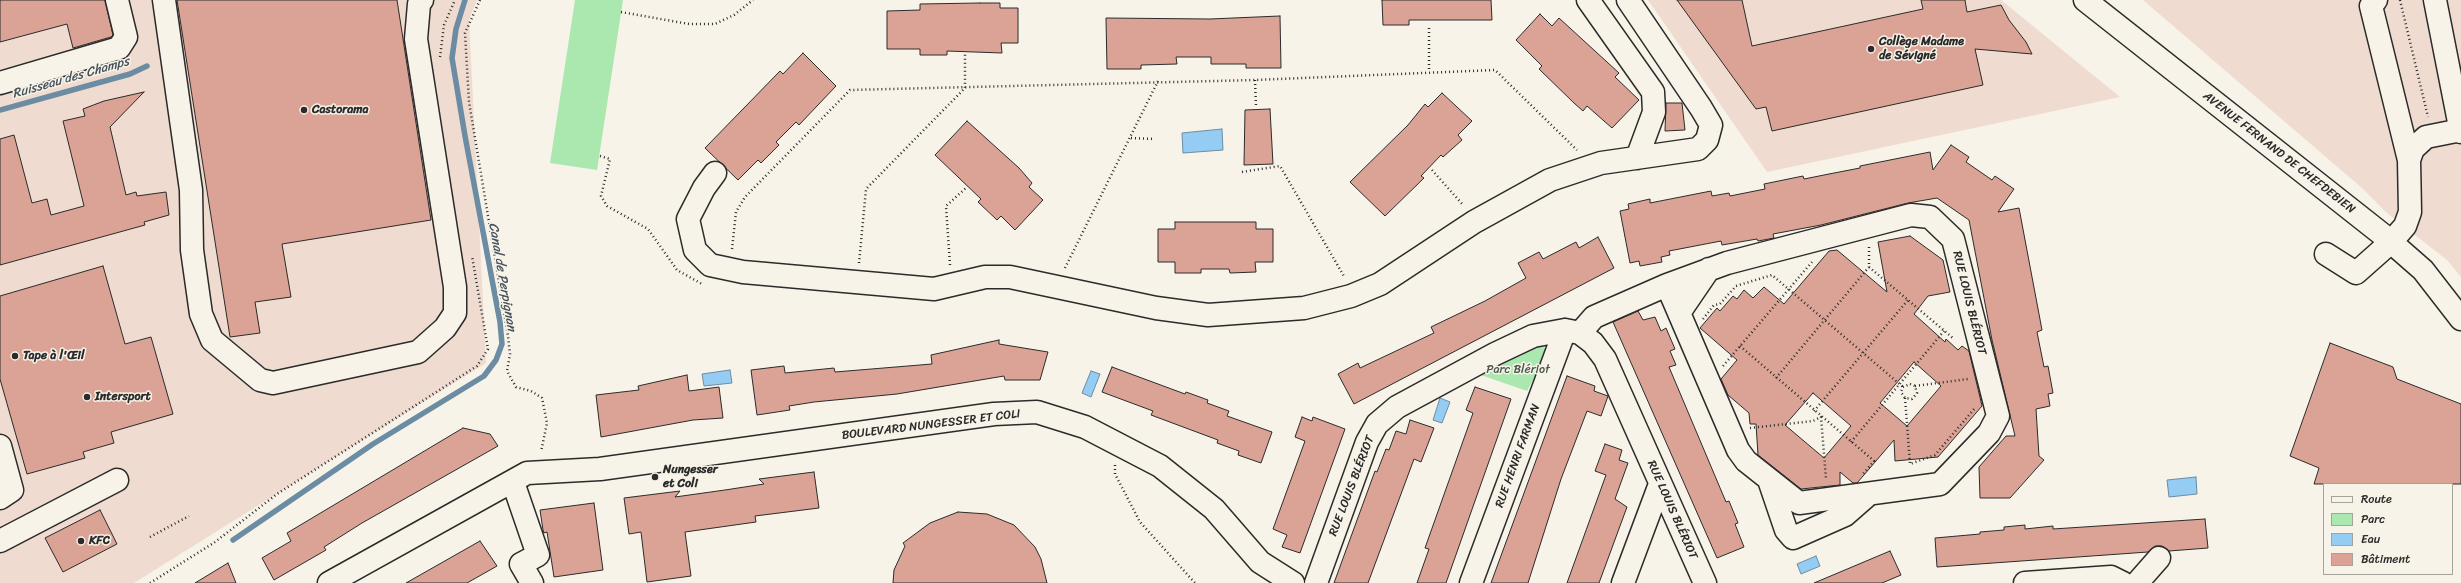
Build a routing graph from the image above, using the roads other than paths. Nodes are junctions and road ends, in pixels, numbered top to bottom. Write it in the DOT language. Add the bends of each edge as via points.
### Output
graph roads {
  1 [pos="117,0"];
  2 [pos="164,0"];
  3 [pos="422,0"];
  4 [pos="1588,0"];
  5 [pos="1628,0"];
  6 [pos="2085,0"];
  7 [pos="2376,0"];
  8 [pos="2435,0"];
  9 [pos="0,83"];
  10 [pos="2461,130"];
  11 [pos="1637,158"];
  12 [pos="2409,160"];
  13 [pos="715,173"];
  14 [pos="2391,242"];
  15 [pos="2326,254"];
  16 [pos="1709,269"];
  17 [pos="1667,284"];
  18 [pos="2461,319"];
  19 [pos="1683,321"];
  20 [pos="1572,332"];
  21 [pos="0,446"];
  22 [pos="587,471"];
  23 [pos="117,480"];
  24 [pos="1769,480"];
  25 [pos="1660,484"];
  26 [pos="516,491"];
  27 [pos="1869,494"];
  28 [pos="0,498"];
  29 [pos="481,498"];
  30 [pos="0,541"];
  31 [pos="2159,558"];
  32 [pos="330,583"];
  33 [pos="532,583"];
  34 [pos="1293,583"];
  35 [pos="1316,583"];
  36 [pos="1471,583"];
  37 [pos="1623,583"];
  38 [pos="1705,583"];
  39 [pos="2025,583"];
  40 [pos="2123,583"];
  41 [pos="2137,583"];
  1 -- 9 [label="street" via="126,36 119,48"];
  2 -- 3 [label="street" via="191,190 192,250 200,314 212,340 260,380 273,383 418,352 445,328 455,313 454,286 416,39 419,4"];
  4 -- 11 [label="street" via="1653,92 1654,112"];
  5 -- 11 [label="street" via="1711,125 1707,140 1698,149"];
  6 -- 14 [label="street, AVENUE FERNAND DE CHEFDEBIEN"];
  7 -- 12 [label="street" via="2371,6"];
  8 -- 10 [label="street"];
  10 -- 12 [label="street" via="2419,141"];
  11 -- 13 [label="street" via="1592,165 1550,180 1474,222 1380,284 1351,296 1304,308 1208,315 1156,308 1010,277 985,277 934,289 733,270 710,265 695,250 688,219"];
  12 -- 14 [label="street" via="2410,212 2405,226"];
  14 -- 15 [label="street" via="2356,273"];
  14 -- 18 [label="street, AVENUE FERNAND DE CHEFDEBIEN" via="2423,270"];
  16 -- 17 [label="street, RUE LOUIS BLÉRIOT"];
  16 -- 19 [label="street"];
  16 -- 27 [label="street, RUE LOUIS BLÉRIOT" via="1910,215 1930,217 1953,240 1998,416 1989,433 1940,484"];
  17 -- 19 [label="street, RUE LOUIS BLÉRIOT"];
  17 -- 20 [label="street, RUE LOUIS BLÉRIOT" via="1594,317"];
  19 -- 24 [label="street, RUE LOUIS BLÉRIOT" via="1738,450 1746,461"];
  20 -- 25 [label="street, RUE LOUIS BLÉRIOT" via="1593,343 1605,359"];
  20 -- 35 [label="street, RUE LOUIS BLÉRIOT" via="1533,336 1397,407 1377,424 1367,442"];
  20 -- 36 [label="street, RUE HENRI FARMAN"];
  21 -- 28 [label="street" via="12,490"];
  22 -- 26 [label="street, BOULEVARD NUNGESSER ET COLI"];
  22 -- 29 [label="street, BOULEVARD NUNGESSER ET COLI" via="527,473"];
  22 -- 34 [label="street, BOULEVARD NUNGESSER ET COLI" via="994,414 1037,412 1084,427 1166,470 1214,509 1260,562"];
  23 -- 30 [label="street"];
  24 -- 27 [label="street, RUE LOUIS BLÉRIOT" via="1799,503"];
  24 -- 27 [label="street" via="1786,530 1793,538 1845,514"];
  25 -- 37 [label="street"];
  25 -- 38 [label="street, RUE LOUIS BLÉRIOT"];
  26 -- 29 [label="street, BOULEVARD NUNGESSER ET COLI"];
  26 -- 33 [label="street" via="538,555 521,564"];
  29 -- 32 [label="street, BOULEVARD NUNGESSER ET COLI"];
  31 -- 41 [label="street"];
  39 -- 40 [label="street" via="2111,577"];
}
